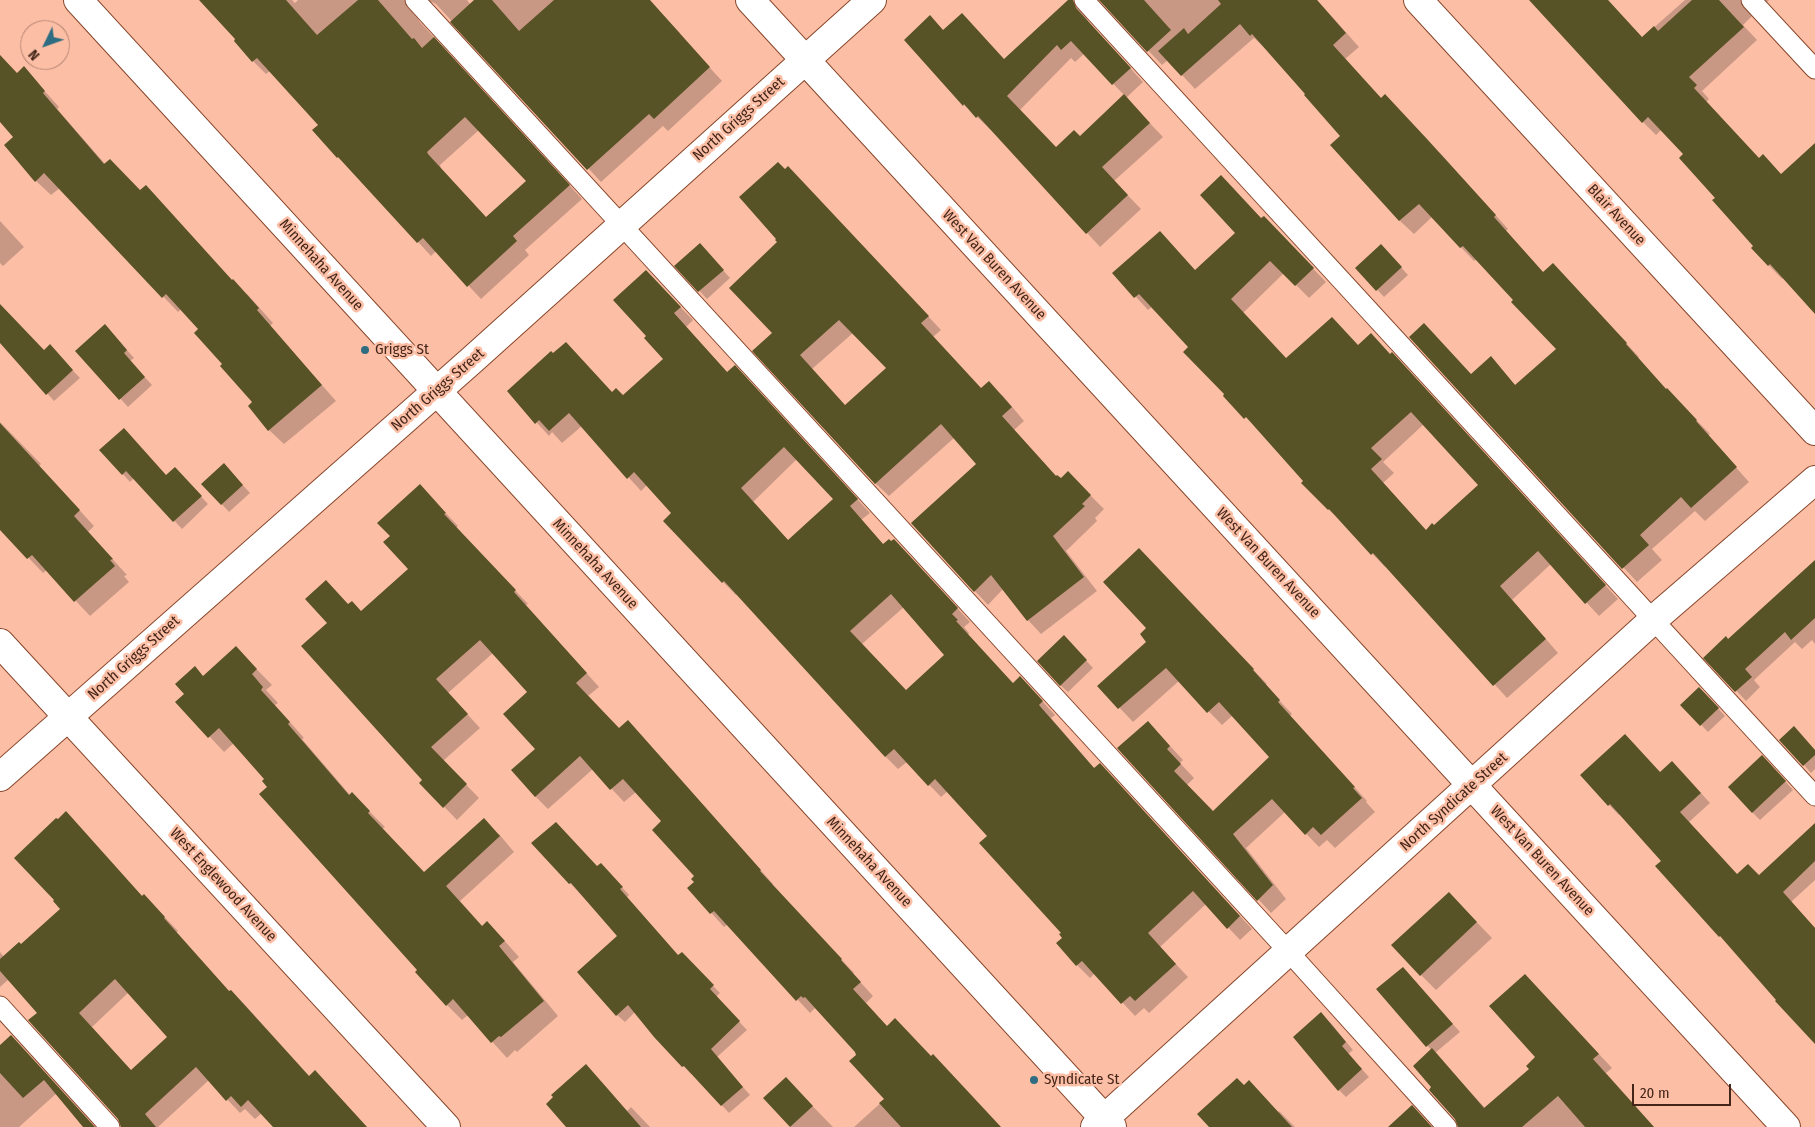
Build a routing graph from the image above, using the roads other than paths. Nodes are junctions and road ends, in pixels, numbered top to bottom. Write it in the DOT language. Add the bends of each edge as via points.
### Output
graph roads {
  1 [pos="78,0"];
  2 [pos="415,0"];
  3 [pos="750,0"];
  4 [pos="872,0"];
  5 [pos="1084,0"];
  6 [pos="1418,0"];
  7 [pos="1751,0"];
  8 [pos="805,60"];
  9 [pos="1815,69"];
  10 [pos="621,225"];
  11 [pos="436,392"];
  12 [pos="1815,431"];
  13 [pos="1815,480"];
  14 [pos="1653,620"];
  15 [pos="0,643"];
  16 [pos="68,717"];
  17 [pos="0,777"];
  18 [pos="1472,786"];
  19 [pos="1815,796"];
  20 [pos="1288,951"];
  21 [pos="0,1006"];
  22 [pos="1104,1124"];
  23 [pos="110,1127"];
  24 [pos="446,1127"];
  25 [pos="1447,1127"];
  26 [pos="1786,1127"];
  1 -- 11 [label="street, Minnehaha Avenue"];
  2 -- 10 [label="lane"];
  3 -- 8 [label="street, West Van Buren Avenue"];
  4 -- 8 [label="street, North Griggs Street"];
  5 -- 14 [label="lane"];
  6 -- 12 [label="street, Blair Avenue"];
  7 -- 9 [label="lane"];
  8 -- 10 [label="street, North Griggs Street"];
  8 -- 18 [label="street, West Van Buren Avenue"];
  10 -- 11 [label="street, North Griggs Street"];
  10 -- 20 [label="lane"];
  11 -- 16 [label="street, North Griggs Street"];
  11 -- 22 [label="street, Minnehaha Avenue"];
  13 -- 14 [label="street, North Syndicate Street"];
  14 -- 18 [label="street, North Syndicate Street"];
  14 -- 19 [label="lane"];
  15 -- 16 [label="street, West Englewood Avenue"];
  16 -- 17 [label="street, North Griggs Street"];
  16 -- 24 [label="street, West Englewood Avenue"];
  18 -- 20 [label="street, North Syndicate Street"];
  18 -- 26 [label="street, West Van Buren Avenue"];
  20 -- 22 [label="street, North Syndicate Street"];
  20 -- 25 [label="lane"];
  21 -- 23 [label="lane"];
}
